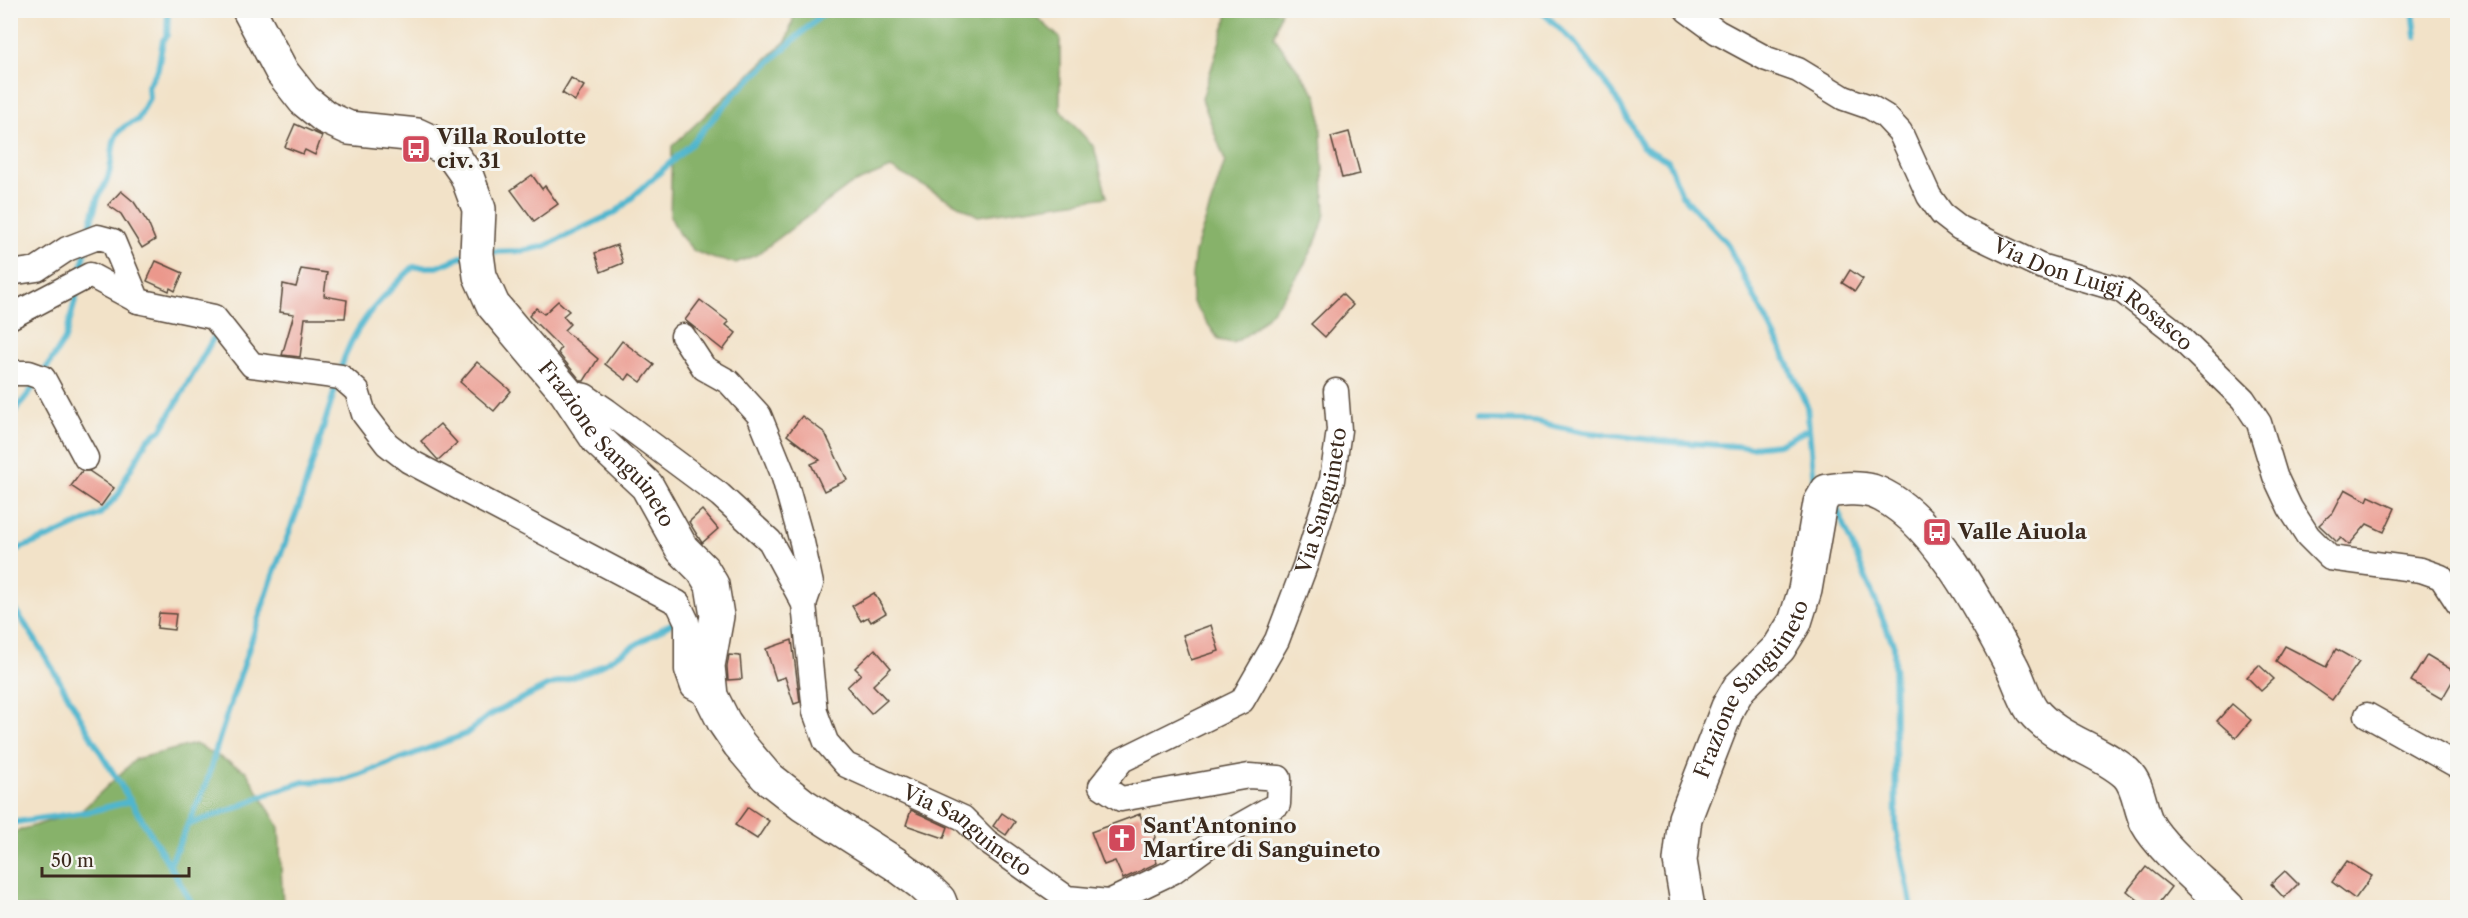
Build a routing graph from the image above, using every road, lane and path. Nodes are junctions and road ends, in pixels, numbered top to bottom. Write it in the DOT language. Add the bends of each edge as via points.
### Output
graph roads {
  1 [pos="249,10"];
  2 [pos="1687,10"];
  3 [pos="10,273"];
  4 [pos="138,301"];
  5 [pos="10,317"];
  6 [pos="683,336"];
  7 [pos="10,373"];
  8 [pos="1336,391"];
  9 [pos="567,392"];
  10 [pos="86,458"];
  11 [pos="2457,603"];
  12 [pos="804,604"];
  13 [pos="711,696"];
  14 [pos="2367,715"];
  15 [pos="2448,761"];
  16 [pos="942,908"];
  17 [pos="1688,908"];
  18 [pos="2228,908"];
  1 -- 9 [label="street, Frazione Sanguineto" via="282,72 304,100 325,117 349,128 417,135 449,150 466,174 478,209 480,276 493,305"];
  2 -- 11 [label="street, Via Don Luigi Rosasco" via="1717,32 1767,59 1798,70 1884,116 1900,132 1941,214 1960,228 2040,266 2121,290 2170,328 2243,399 2259,423 2275,476 2290,508 2308,536 2330,558 2421,570 2441,578"];
  3 -- 4 [label="street" via="37,269 67,249 98,237 112,241"];
  4 -- 5 [label="street" via="90,275"];
  4 -- 13 [label="street" via="214,317 252,365 341,377 357,391 364,414 387,444 409,461 678,603 687,622 687,670 693,687"];
  6 -- 12 [label="street, Via Sanguineto" via="704,369 729,382 759,416 783,474 802,542 811,584"];
  7 -- 10 [label="street" via="43,378"];
  8 -- 12 [label="street, Via Sanguineto" via="1339,430 1332,480 1277,640 1248,691 1242,701 1122,760 1101,786 1121,799 1249,776 1279,778 1278,804 1224,835 1172,872 1110,902 1067,898 986,841 963,818 846,765 826,742 815,712"];
  9 -- 12 [label="street, Via Sanguineto" via="585,396 720,495 770,541"];
  9 -- 13 [label="street, Frazione Sanguineto" via="598,440 647,486 682,549 712,585 717,616 708,666"];
  13 -- 16 [label="street, Frazione Sanguineto" via="739,744 766,776 803,805 921,882"];
  14 -- 15 [label="street"];
  17 -- 18 [label="street, Frazione Sanguineto" via="1680,861 1685,818 1728,707 1739,688 1779,648 1795,622 1805,590 1820,503 1827,491 1848,488 1870,491 1890,500 1924,528 1948,557 2012,666 2031,709 2058,734 2127,774 2146,822 2160,841"];
}
